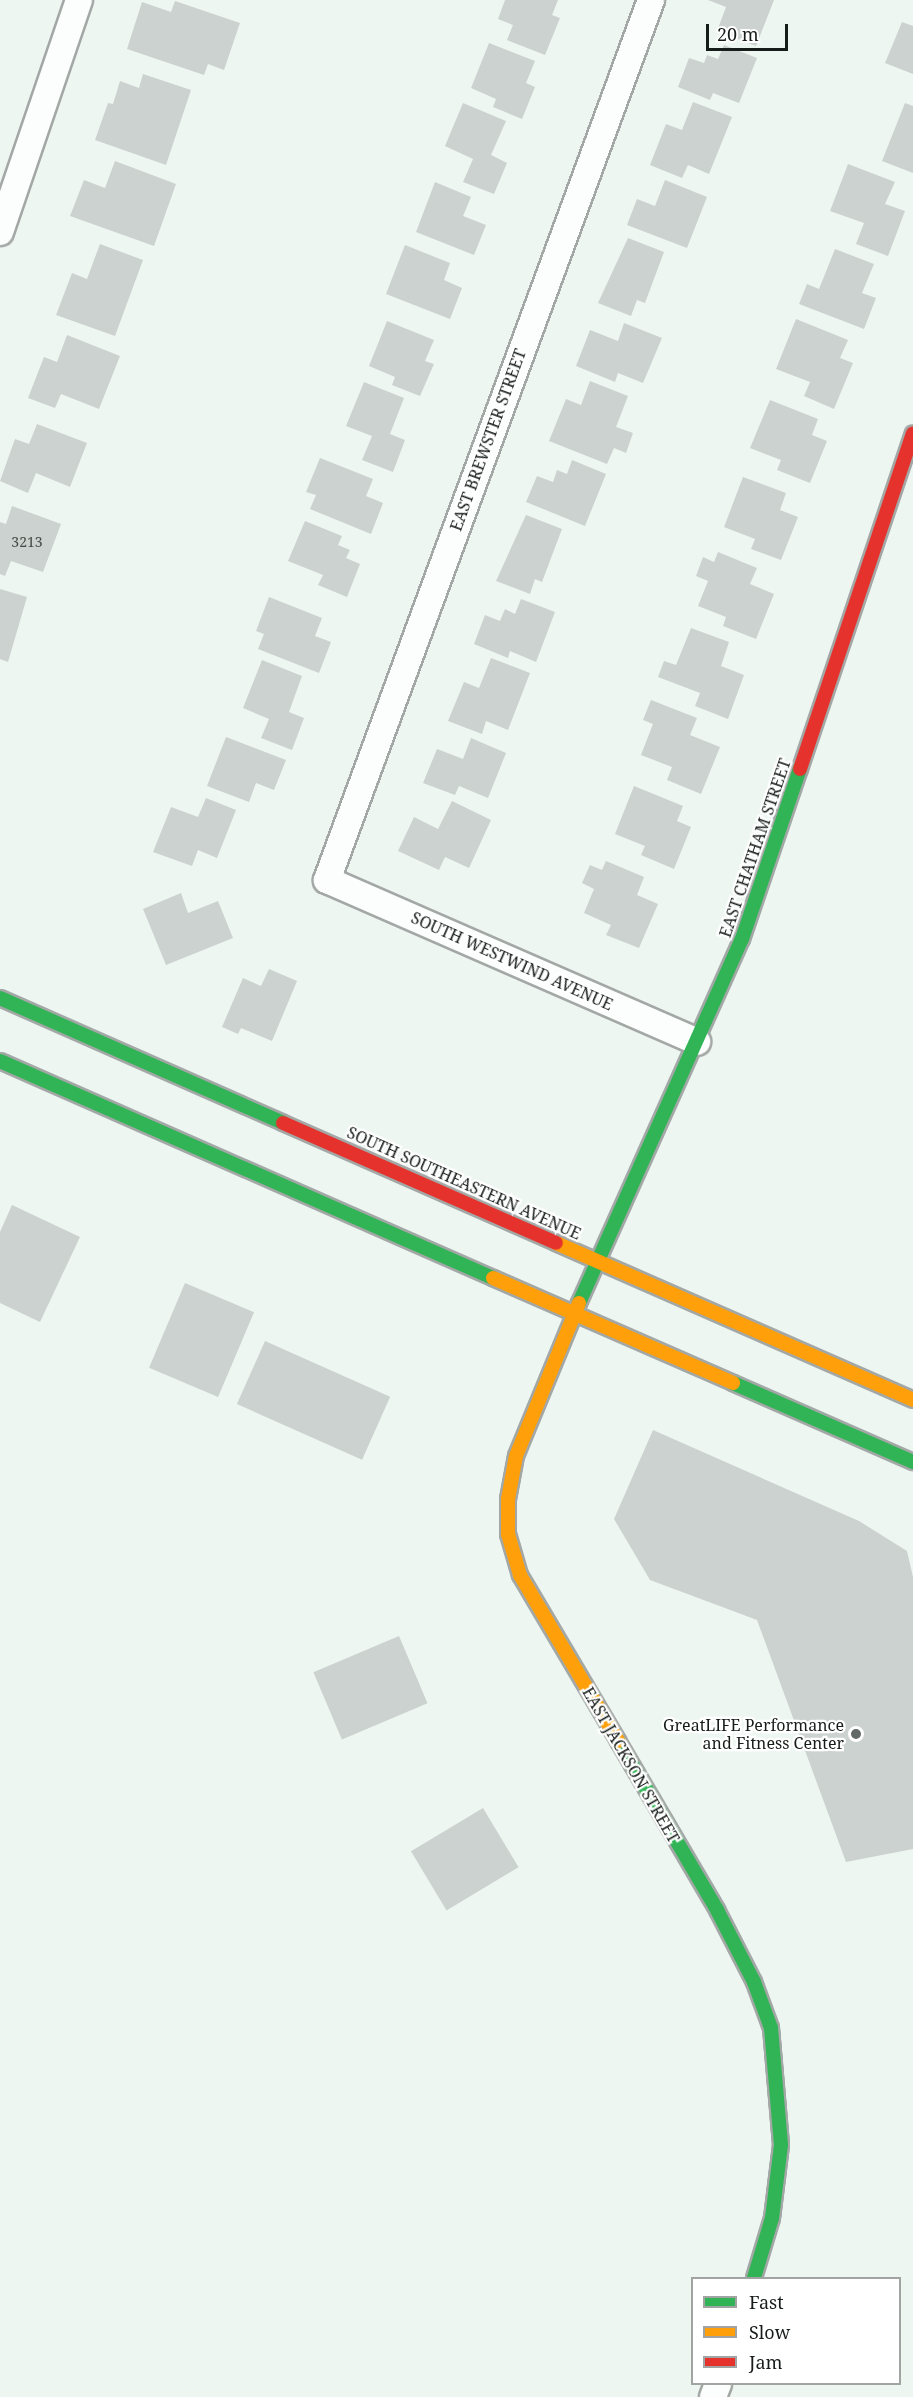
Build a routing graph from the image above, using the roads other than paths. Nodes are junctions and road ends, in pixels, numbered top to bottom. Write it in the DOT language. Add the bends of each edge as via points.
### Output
graph roads {
  1 [pos="79,0"];
  2 [pos="651,0"];
  3 [pos="0,232"];
  4 [pos="913,434"];
  5 [pos="327,880"];
  6 [pos="0,998"];
  7 [pos="697,1042"];
  8 [pos="0,1061"];
  9 [pos="600,1261"];
  10 [pos="576,1313"];
  11 [pos="913,1400"];
  12 [pos="913,1462"];
  13 [pos="754,2277"];
  1 -- 3 [label="street"];
  2 -- 5 [label="street, EAST BREWSTER STREET"];
  4 -- 7 [label="main road, EAST CHATHAM STREET" via="761,887"];
  5 -- 7 [label="street, SOUTH WESTWIND AVENUE"];
  6 -- 9 [label="main road, SOUTH SOUTHEASTERN AVENUE"];
  7 -- 9 [label="main road, EAST CHATHAM STREET"];
  8 -- 10 [label="main road"];
  9 -- 10 [label="main road, EAST JACKSON STREET"];
  9 -- 11 [label="main road, SOUTH SOUTHEASTERN AVENUE"];
  10 -- 12 [label="main road"];
  10 -- 13 [label="main road, EAST JACKSON STREET" via="516,1456 508,1499 508,1534 520,1575 717,1910 754,1982 771,2028 778,2078 780,2145 772,2218"];
}
